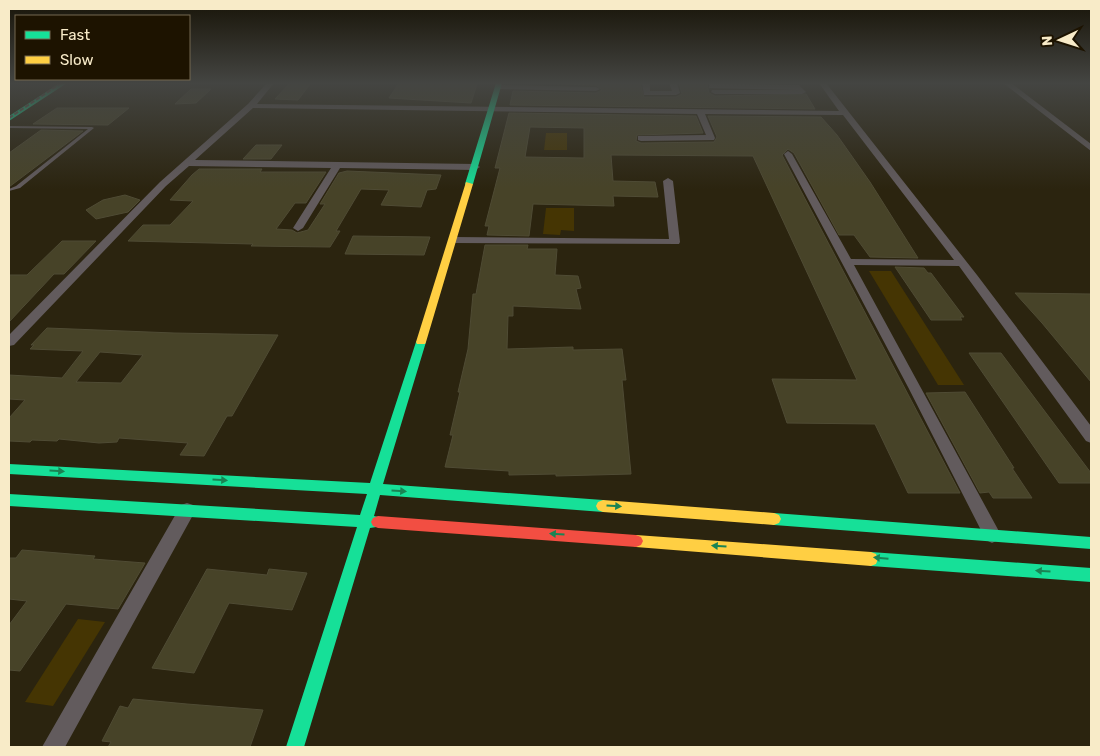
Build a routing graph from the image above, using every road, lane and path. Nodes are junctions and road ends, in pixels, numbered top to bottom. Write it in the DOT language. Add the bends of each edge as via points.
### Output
graph roads {
  1 [pos="237,118"];
  2 [pos="490,118"];
  3 [pos="703,118"];
  4 [pos="850,118"];
  5 [pos="1052,118"];
  6 [pos="9,127"];
  7 [pos="641,138"];
  8 [pos="1091,148"];
  9 [pos="788,154"];
  10 [pos="186,163"];
  11 [pos="337,165"];
  12 [pos="475,167"];
  13 [pos="668,181"];
  14 [pos="9,190"];
  15 [pos="298,228"];
  16 [pos="453,240"];
  17 [pos="846,262"];
  18 [pos="962,263"];
  19 [pos="9,342"];
  20 [pos="1091,437"];
  21 [pos="9,469"];
  22 [pos="376,489"];
  23 [pos="9,500"];
  24 [pos="187,510"];
  25 [pos="366,521"];
  26 [pos="992,535"];
  27 [pos="1091,543"];
  28 [pos="1091,575"];
  29 [pos="53,747"];
  30 [pos="295,747"];
  1 -- 10 [label="street"];
  2 -- 12 [label="main road"];
  3 -- 7 [label="street" via="711,138"];
  4 -- 18 [label="street"];
  5 -- 8 [label="street"];
  6 -- 14 [label="lane" via="92,128 18,187"];
  9 -- 17 [label="street"];
  10 -- 11 [label="street"];
  10 -- 19 [label="street"];
  11 -- 12 [label="street"];
  11 -- 15 [label="street"];
  12 -- 16 [label="main road"];
  13 -- 16 [label="street" via="676,242"];
  16 -- 22 [label="main road"];
  17 -- 18 [label="street"];
  17 -- 26 [label="street"];
  18 -- 20 [label="street"];
  21 -- 22 [label="main road, one-way"];
  22 -- 25 [label="main road"];
  22 -- 26 [label="main road, one-way"];
  23 -- 24 [label="main road"];
  24 -- 25 [label="main road"];
  24 -- 29 [label="street"];
  28 -- 25 [label="main road, one-way"];
  25 -- 30 [label="main road"];
  26 -- 27 [label="main road"];
}
